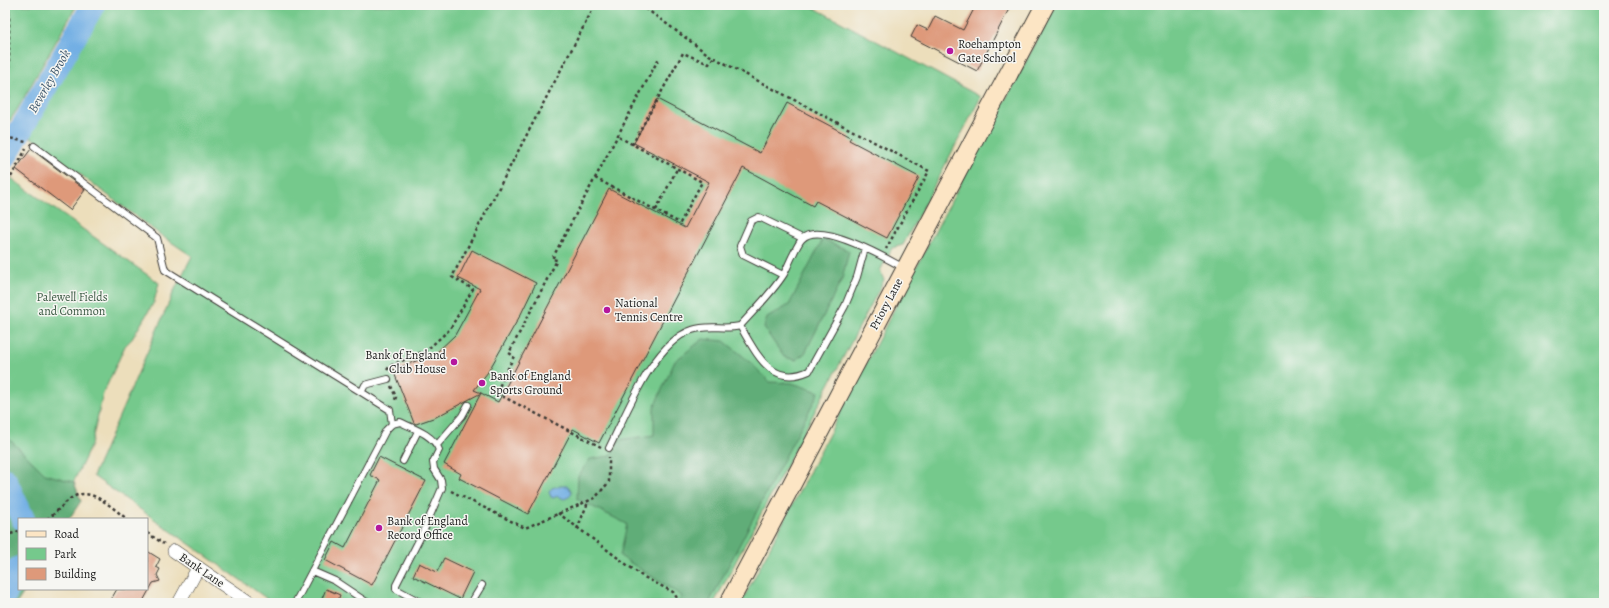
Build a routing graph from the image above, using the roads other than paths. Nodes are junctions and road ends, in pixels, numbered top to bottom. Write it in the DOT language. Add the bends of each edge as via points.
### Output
graph roads {
  1 [pos="1045,5"];
  2 [pos="32,145"];
  3 [pos="802,238"];
  4 [pos="865,248"];
  5 [pos="905,269"];
  6 [pos="783,275"];
  7 [pos="740,326"];
  8 [pos="388,379"];
  9 [pos="362,391"];
  10 [pos="468,406"];
  11 [pos="392,424"];
  12 [pos="418,431"];
  13 [pos="437,445"];
  14 [pos="609,448"];
  15 [pos="403,461"];
  16 [pos="174,551"];
  17 [pos="198,568"];
  18 [pos="312,571"];
  19 [pos="482,584"];
  20 [pos="179,603"];
  21 [pos="250,603"];
  22 [pos="295,603"];
  23 [pos="368,603"];
  24 [pos="422,603"];
  25 [pos="471,603"];
  26 [pos="728,603"];
  1 -- 5 [label="street, Priory Lane"];
  2 -- 9 [label="lane" via="157,238 165,270"];
  3 -- 4 [label="lane" via="812,233 826,234"];
  3 -- 6 [label="lane"];
  3 -- 6 [label="lane" via="759,217 751,221 740,246 743,254"];
  4 -- 5 [label="lane"];
  4 -- 7 [label="lane" via="845,306 809,371 799,376 781,375 767,368"];
  5 -- 26 [label="street, Priory Lane"];
  6 -- 7 [label="lane"];
  7 -- 14 [label="lane" via="710,326 690,330 663,351 648,371"];
  8 -- 9 [label="lane" via="365,385"];
  9 -- 11 [label="lane" via="390,410"];
  10 -- 13 [label="lane"];
  11 -- 12 [label="lane" via="400,422"];
  11 -- 18 [label="lane" via="386,430"];
  12 -- 13 [label="lane"];
  12 -- 15 [label="lane"];
  13 -- 24 [label="lane" via="439,450 433,462 443,487 396,585 396,589"];
  16 -- 17 [label="street, Bank Lane"];
  17 -- 20 [label="street"];
  17 -- 21 [label="street, Bank Lane"];
  18 -- 22 [label="lane"];
  18 -- 23 [label="lane" via="335,580"];
  19 -- 25 [label="lane"];
}
